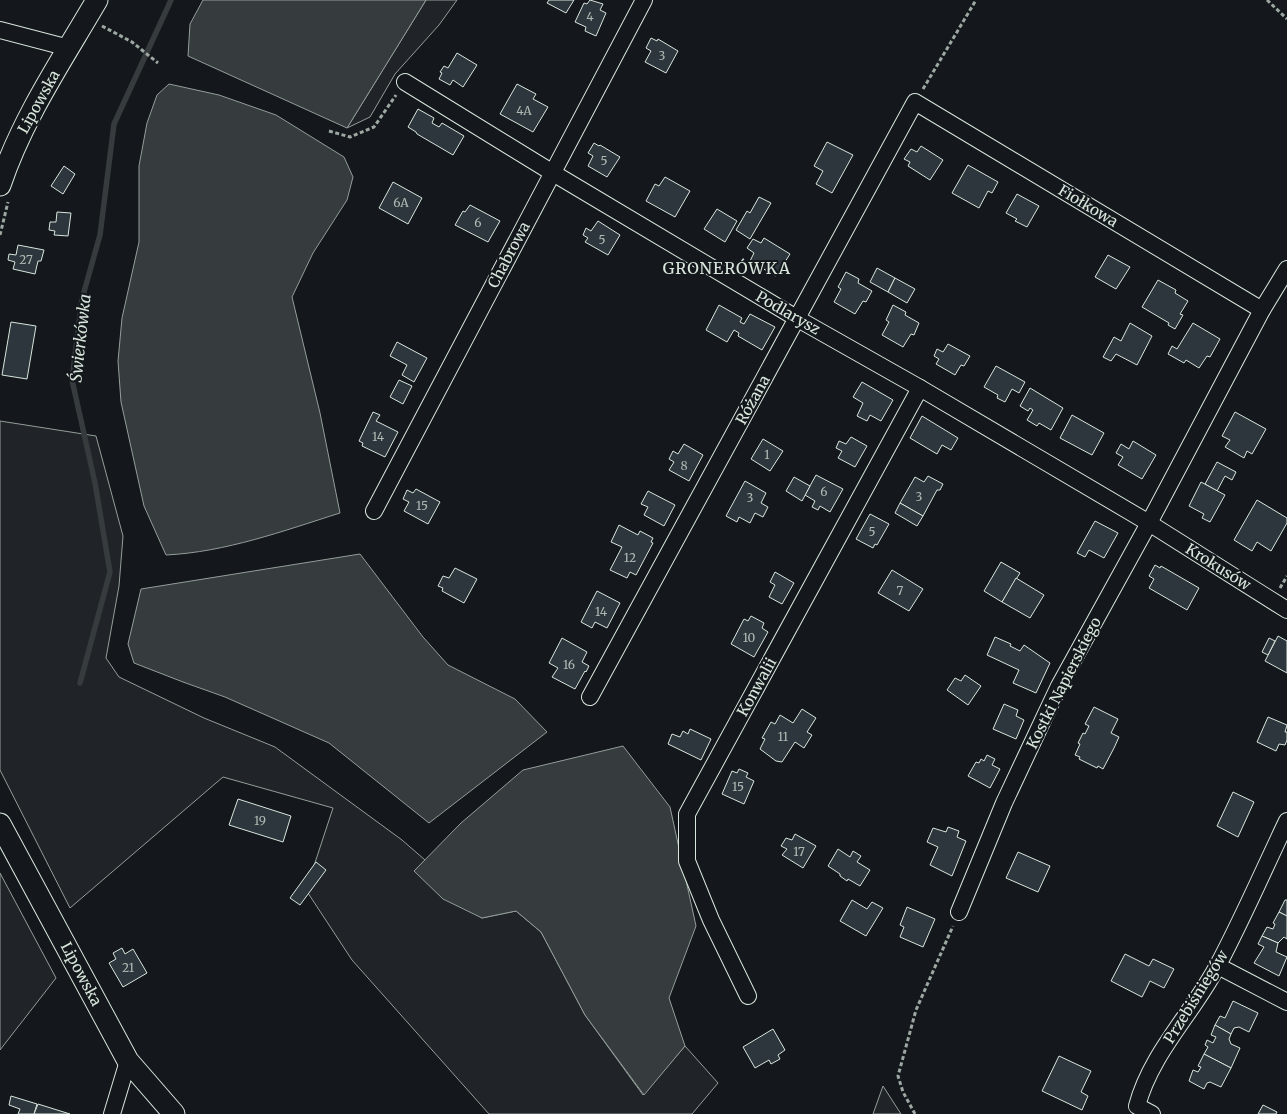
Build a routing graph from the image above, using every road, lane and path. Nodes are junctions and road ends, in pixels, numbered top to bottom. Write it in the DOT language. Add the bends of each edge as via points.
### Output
graph roads {
  1 [pos="97,0"];
  2 [pos="644,0"];
  3 [pos="976,0"];
  4 [pos="1268,0"];
  5 [pos="1287,19"];
  6 [pos="95,22"];
  7 [pos="0,30"];
  8 [pos="69,48"];
  9 [pos="158,63"];
  10 [pos="405,82"];
  11 [pos="915,102"];
  12 [pos="329,131"];
  13 [pos="553,173"];
  14 [pos="0,185"];
  15 [pos="1287,269"];
  16 [pos="1262,310"];
  17 [pos="798,319"];
  18 [pos="920,388"];
  19 [pos="374,511"];
  20 [pos="1149,523"];
  21 [pos="1287,610"];
  22 [pos="590,697"];
  23 [pos="1287,821"];
  24 [pos="0,824"];
  25 [pos="959,912"];
  26 [pos="1218,966"];
  27 [pos="748,996"];
  28 [pos="1287,1002"];
  29 [pos="128,1061"];
  30 [pos="1142,1112"];
  31 [pos="112,1114"];
  32 [pos="174,1114"];
  33 [pos="915,1114"];
  1 -- 8 [label="street, Lipowska"];
  2 -- 13 [label="street, Chabrowa"];
  3 -- 11 [label="path"];
  4 -- 5 [label="path"];
  6 -- 9 [label="path" via="132,42"];
  7 -- 8 [label="street"];
  8 -- 14 [label="street, Lipowska" via="28,119 8,159"];
  10 -- 12 [label="path" via="374,126 350,137"];
  10 -- 13 [label="street, Podlarysz"];
  11 -- 16 [label="street, Fiołkowa"];
  11 -- 17 [label="street, Różana"];
  13 -- 17 [label="street, Podlarysz"];
  13 -- 19 [label="street, Chabrowa"];
  15 -- 16 [label="street, Kostki Napierskiego"];
  16 -- 20 [label="street, Kostki Napierskiego"];
  17 -- 18 [label="street, Podlarysz"];
  17 -- 22 [label="street, Różana"];
  18 -- 20 [label="street, Podlarysz"];
  18 -- 27 [label="street, Konwalii" via="687,814 688,861 711,920"];
  20 -- 21 [label="street, Krokusów"];
  20 -- 25 [label="street, Kostki Napierskiego" via="1059,686 1004,803"];
  23 -- 26 [label="street, Przebiśniegów"];
  24 -- 29 [label="street, Lipowska"];
  25 -- 33 [label="path" via="916,1010 898,1076"];
  26 -- 28 [label="street"];
  26 -- 30 [label="street, Przebiśniegów" via="1155,1062 1142,1089"];
  29 -- 31 [label="street"];
  29 -- 32 [label="street, Lipowska"];
}
